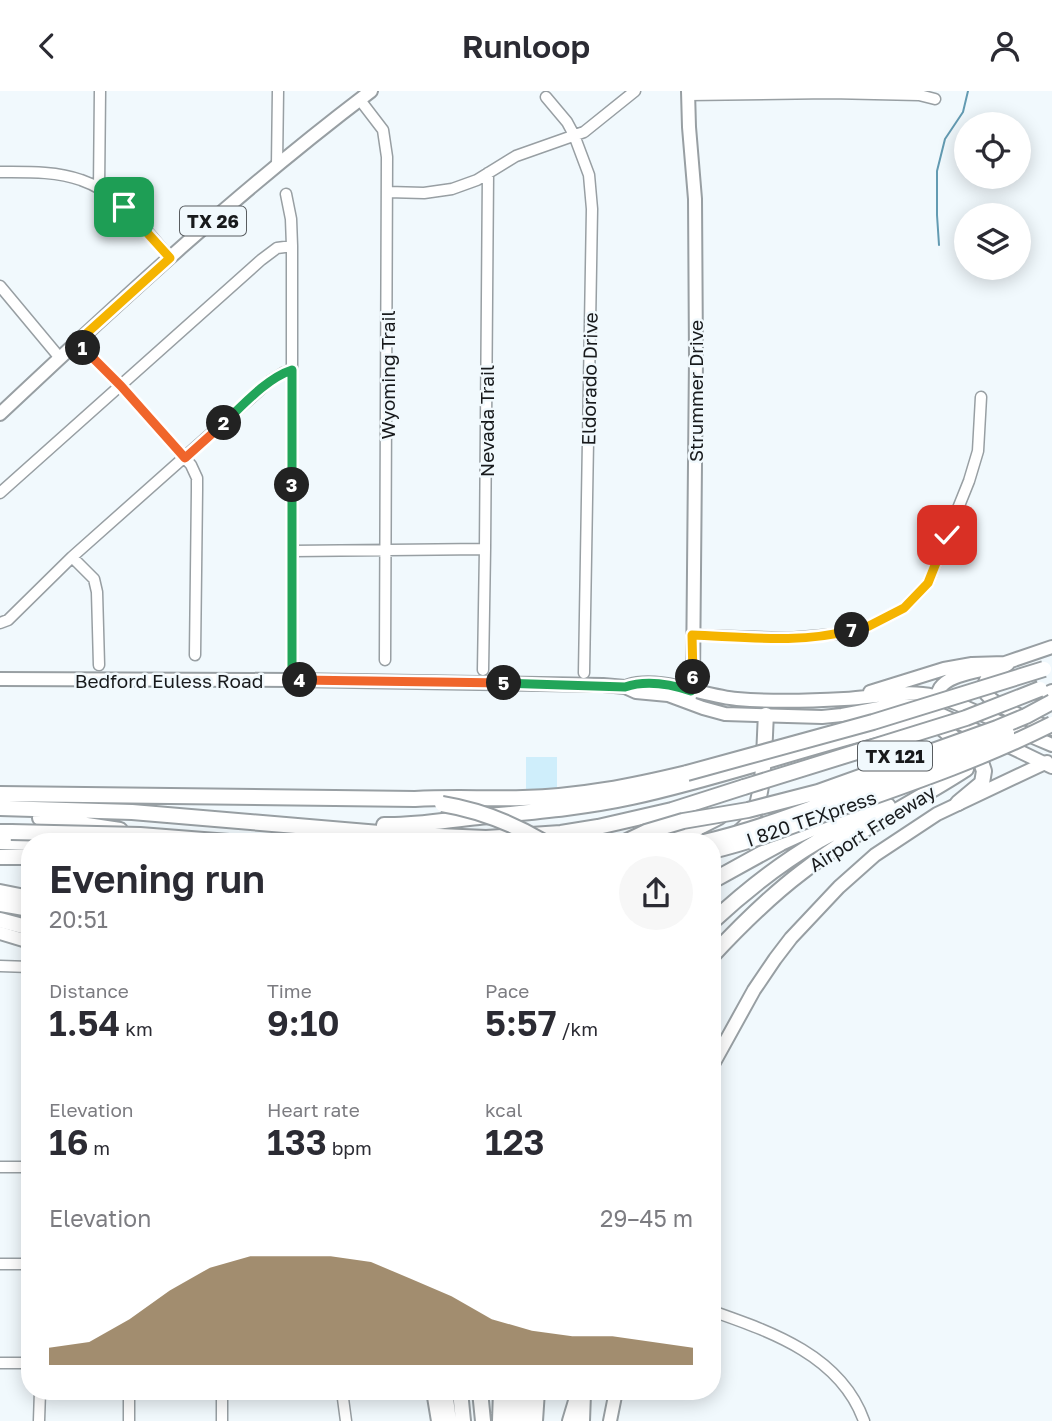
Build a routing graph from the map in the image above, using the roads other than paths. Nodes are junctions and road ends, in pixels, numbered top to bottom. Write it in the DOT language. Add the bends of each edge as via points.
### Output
graph roads {
  1 [pos="100,91"];
  2 [pos="278,91"];
  3 [pos="371,91"];
  4 [pos="635,91"];
  5 [pos="830,92"];
  6 [pos="688,93"];
  7 [pos="746,93"];
  8 [pos="543,94"];
  9 [pos="935,99"];
  10 [pos="360,100"];
  11 [pos="574,135"];
  12 [pos="277,165"];
  13 [pos="0,172"];
  14 [pos="488,173"];
  15 [pos="99,188"];
  16 [pos="388,192"];
  17 [pos="286,194"];
  18 [pos="292,246"];
  19 [pos="170,258"];
  20 [pos="0,286"];
  21 [pos="77,342"];
  22 [pos="60,358"];
  23 [pos="292,370"];
  24 [pos="121,386"];
  25 [pos="981,397"];
  26 [pos="0,403"];
  27 [pos="0,414"];
  28 [pos="185,458"];
  29 [pos="0,493"];
  30 [pos="386,549"];
  31 [pos="485,549"];
  32 [pos="292,551"];
  33 [pos="72,557"];
  34 [pos="0,623"];
  35 [pos="692,635"];
  36 [pos="1052,647"];
  37 [pos="195,655"];
  38 [pos="385,660"];
  39 [pos="1012,661"];
  40 [pos="99,665"];
  41 [pos="1048,667"];
  42 [pos="483,670"];
  43 [pos="584,673"];
  44 [pos="0,679"];
  45 [pos="292,680"];
  46 [pos="1048,692"];
  47 [pos="937,696"];
  48 [pos="690,697"];
  49 [pos="843,699"];
  50 [pos="771,700"];
  51 [pos="1052,710"];
  52 [pos="935,712"];
  53 [pos="766,715"];
  54 [pos="1052,727"];
  55 [pos="1052,745"];
  56 [pos="987,754"];
  57 [pos="762,761"];
  58 [pos="1046,762"];
  59 [pos="966,769"];
  60 [pos="0,794"];
  61 [pos="415,799"];
  62 [pos="958,803"];
  63 [pos="0,809"];
  64 [pos="0,817"];
  65 [pos="317,829"];
  66 [pos="132,833"];
  67 [pos="374,833"];
  68 [pos="527,833"];
  69 [pos="557,833"];
  70 [pos="644,833"];
  71 [pos="689,833"];
  72 [pos="721,837"];
  73 [pos="721,845"];
  74 [pos="721,847"];
  75 [pos="0,857"];
  76 [pos="21,857"];
  77 [pos="721,876"];
  78 [pos="0,892"];
  79 [pos="21,896"];
  80 [pos="0,904"];
  81 [pos="21,908"];
  82 [pos="0,912"];
  83 [pos="721,914"];
  84 [pos="21,917"];
  85 [pos="0,920"];
  86 [pos="21,926"];
  87 [pos="0,933"];
  88 [pos="21,939"];
  89 [pos="721,946"];
  90 [pos="0,966"];
  91 [pos="21,967"];
  92 [pos="721,1050"];
  93 [pos="0,1167"];
  94 [pos="21,1167"];
  95 [pos="0,1263"];
  96 [pos="21,1263"];
  97 [pos="721,1315"];
  98 [pos="0,1363"];
  99 [pos="21,1363"];
  100 [pos="40,1400"];
  101 [pos="129,1400"];
  102 [pos="222,1400"];
  103 [pos="343,1400"];
  104 [pos="434,1400"];
  105 [pos="446,1400"];
  106 [pos="461,1400"];
  107 [pos="481,1400"];
  108 [pos="501,1400"];
  109 [pos="513,1400"];
  110 [pos="524,1400"];
  111 [pos="536,1400"];
  112 [pos="568,1400"];
  113 [pos="578,1400"];
  114 [pos="581,1400"];
  115 [pos="615,1400"];
  116 [pos="39,1421"];
  117 [pos="129,1421"];
  118 [pos="222,1421"];
  119 [pos="346,1421"];
  120 [pos="438,1421"];
  121 [pos="449,1421"];
  122 [pos="463,1421"];
  123 [pos="482,1421"];
  124 [pos="500,1421"];
  125 [pos="512,1421"];
  126 [pos="525,1421"];
  127 [pos="535,1421"];
  128 [pos="563,1421"];
  129 [pos="570,1421"];
  130 [pos="582,1421"];
  131 [pos="610,1421"];
  132 [pos="864,1421"];
  1 -- 15 [label="street"];
  2 -- 12 [label="street"];
  3 -- 10 [label="main road, TX 26"];
  4 -- 11 [label="street"];
  5 -- 7 [label="street"];
  5 -- 9 [label="street"];
  6 -- 7 [label="street"];
  6 -- 35 [label="main road, Strummer Drive" via="695,196"];
  8 -- 11 [label="street, Eldorado Drive"];
  10 -- 12 [label="main road, TX 26"];
  10 -- 16 [label="street, Wyoming Trail" via="383,130"];
  11 -- 14 [label="street" via="516,156"];
  11 -- 43 [label="street, Eldorado Drive" via="589,175 592,209"];
  12 -- 19 [label="main road, TX 26"];
  13 -- 15 [label="street" via="46,173"];
  14 -- 16 [label="street" via="452,189"];
  14 -- 31 [label="street, Nevada Trail"];
  15 -- 19 [label="street" via="121,204"];
  16 -- 30 [label="street, Wyoming Trail"];
  17 -- 18 [label="street"];
  18 -- 23 [label="street"];
  18 -- 24 [label="street" via="277,248 261,260"];
  19 -- 21 [label="main road, TX 26"];
  20 -- 22 [label="street"];
  21 -- 22 [label="main road, TX 26"];
  21 -- 24 [label="street"];
  22 -- 26 [label="main road, TX 26"];
  22 -- 27 [label="main road, TX 26"];
  23 -- 28 [label="street" via="270,381"];
  23 -- 32 [label="street"];
  24 -- 28 [label="street"];
  24 -- 29 [label="street"];
  25 -- 35 [label="street" via="978,451 970,481 928,583 904,608 869,626 837,634 788,638"];
  28 -- 33 [label="street"];
  28 -- 37 [label="street" via="195,471 197,490"];
  30 -- 31 [label="street"];
  30 -- 32 [label="street"];
  30 -- 38 [label="street, Wyoming Trail"];
  31 -- 42 [label="street, Nevada Trail"];
  32 -- 45 [label="street"];
  33 -- 34 [label="street"];
  33 -- 40 [label="street" via="94,579"];
  35 -- 48 [label="main road, Strummer Drive"];
  36 -- 39 [label="main road"];
  39 -- 47 [label="main road" via="950,680"];
  39 -- 49 [label="main road" via="937,671"];
  39 -- 54 [label="main road" via="989,675 984,691 1010,711"];
  41 -- 61 [label="highway, bridge" via="873,722 622,788 524,798"];
  44 -- 45 [label="main road, Bedford Euless Road"];
  45 -- 48 [label="main road, Bedford Euless Road" via="625,687 635,683 670,685"];
  46 -- 69 [label="highway, bridge" via="636,819"];
  46 -- 70 [label="highway, bridge" via="1026,716 818,792"];
  46 -- 71 [label="highway, TX 121" via="974,728 743,807"];
  47 -- 49 [label="main road" via="921,693"];
  47 -- 52 [label="main road"];
  47 -- 55 [label="main road"];
  48 -- 50 [label="main road"];
  48 -- 53 [label="main road" via="703,708 725,714"];
  49 -- 50 [label="main road"];
  50 -- 53 [label="main road"];
  51 -- 72 [label="highway, I 820 TEXpress, bridge" via="976,747"];
  52 -- 53 [label="main road" via="895,705 832,716"];
  52 -- 58 [label="main road"];
  53 -- 57 [label="highway"];
  54 -- 56 [label="highway, bridge"];
  54 -- 59 [label="highway, Airport Freeway / TX 121, bridge"];
  56 -- 74 [label="highway, I 820 TEXpress, bridge"];
  56 -- 83 [label="highway, bridge" via="822,839"];
  57 -- 62 [label="highway" via="915,720 934,722 980,759 984,771 982,783"];
  57 -- 65 [label="highway" via="629,798 396,825 330,824"];
  57 -- 73 [label="highway" via="760,793 752,818"];
  58 -- 62 [label="main road, Airport Freeway"];
  59 -- 77 [label="highway" via="872,802"];
  59 -- 89 [label="highway, Airport Freeway / TX 121" via="803,871"];
  60 -- 61 [label="highway"];
  61 -- 68 [label="highway, bridge" via="499,818"];
  62 -- 92 [label="main road, Airport Freeway" via="905,834 839,887 775,959"];
  63 -- 65 [label="highway" via="132,812"];
  64 -- 66 [label="highway" via="44,818"];
  65 -- 67 [label="highway, bridge"];
  75 -- 76 [label="highway"];
  78 -- 79 [label="highway"];
  80 -- 81 [label="highway"];
  82 -- 84 [label="highway"];
  85 -- 86 [label="highway"];
  87 -- 88 [label="main road"];
  90 -- 91 [label="street"];
  93 -- 94 [label="street"];
  95 -- 96 [label="street"];
  97 -- 132 [label="street" via="776,1336 820,1361 846,1390"];
  98 -- 99 [label="street"];
  100 -- 116 [label="street"];
  101 -- 117 [label="street"];
  102 -- 118 [label="street"];
  103 -- 119 [label="street"];
  104 -- 120 [label="main road"];
  105 -- 121 [label="highway"];
  106 -- 122 [label="highway"];
  107 -- 123 [label="highway"];
  108 -- 124 [label="highway"];
  109 -- 125 [label="highway"];
  110 -- 126 [label="highway"];
  111 -- 127 [label="highway"];
  112 -- 128 [label="highway"];
  113 -- 129 [label="highway"];
  114 -- 130 [label="highway"];
  115 -- 131 [label="main road"];
}
